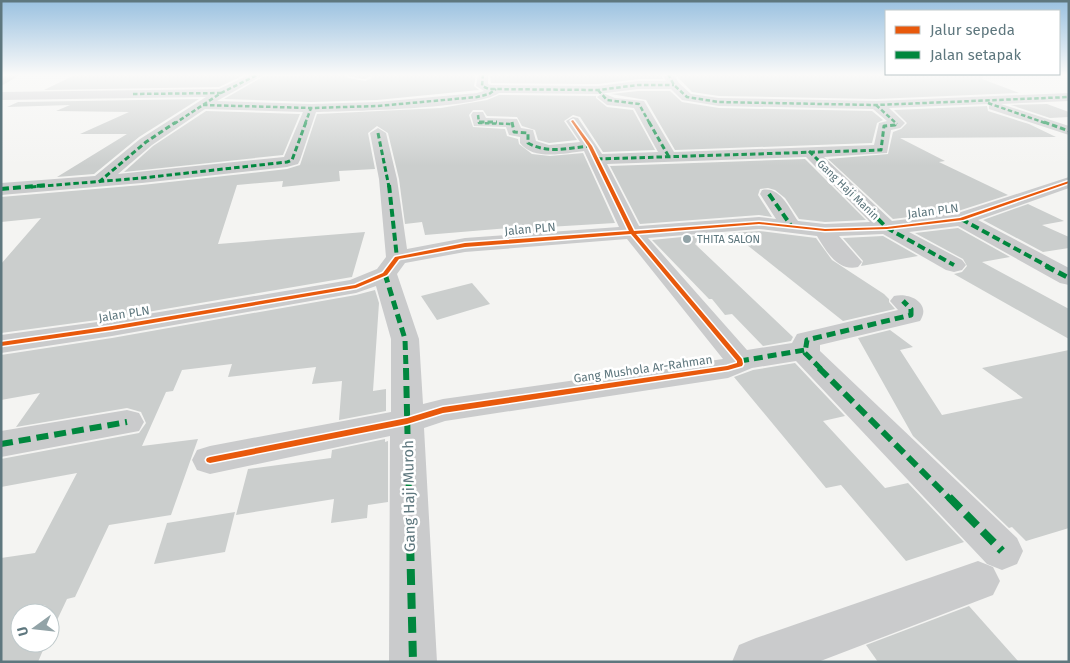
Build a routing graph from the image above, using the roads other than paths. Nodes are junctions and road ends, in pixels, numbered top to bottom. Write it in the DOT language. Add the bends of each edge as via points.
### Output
graph roads {
  1 [pos="203,105"];
  2 [pos="389,105"];
  3 [pos="641,105"];
  4 [pos="789,105"];
  5 [pos="876,105"];
  6 [pos="994,105"];
  7 [pos="312,108"];
  8 [pos="478,115"];
  9 [pos="573,121"];
  10 [pos="1069,131"];
  11 [pos="378,133"];
  12 [pos="809,152"];
  13 [pos="594,153"];
  14 [pos="669,157"];
  15 [pos="99,182"];
  16 [pos="1069,182"];
  17 [pos="1,189"];
  18 [pos="769,194"];
  19 [pos="961,219"];
  20 [pos="792,227"];
  21 [pos="888,228"];
  22 [pos="825,230"];
  23 [pos="631,231"];
  24 [pos="850,262"];
  25 [pos="954,265"];
  26 [pos="391,266"];
  27 [pos="1069,278"];
  28 [pos="904,301"];
  29 [pos="1,344"];
  30 [pos="805,350"];
  31 [pos="740,362"];
  32 [pos="407,421"];
  33 [pos="128,422"];
  34 [pos="1,444"];
  35 [pos="210,460"];
  36 [pos="413,662"];
  37 [pos="756,662"];
  1 -- 7 [label="street"];
  1 -- 15 [label="street" via="146,142"];
  2 -- 7 [label="street"];
  3 -- 14 [label="street"];
  4 -- 5 [label="street"];
  5 -- 12 [label="street" via="898,123 884,126 881,150"];
  6 -- 10 [label="street"];
  7 -- 15 [label="street" via="292,160 287,162"];
  8 -- 13 [label="street" via="479,123 512,122 514,132 528,133 528,143 535,148"];
  9 -- 13 [label="street, Gang Mushola Ar-Rahman"];
  11 -- 26 [label="street, Gang Haji Muroh" via="388,179"];
  12 -- 14 [label="street"];
  12 -- 21 [label="street, Gang Haji Manin"];
  13 -- 14 [label="street"];
  13 -- 23 [label="street, Gang Mushola Ar-Rahman"];
  15 -- 17 [label="street"];
  16 -- 19 [label="street, Jalan PLN"];
  18 -- 20 [label="street"];
  19 -- 21 [label="street, Jalan PLN"];
  19 -- 27 [label="street"];
  20 -- 22 [label="street, Jalan PLN"];
  20 -- 23 [label="street, Jalan PLN" via="759,223"];
  21 -- 22 [label="street, Jalan PLN"];
  21 -- 25 [label="street, Gang Haji Manin"];
  22 -- 24 [label="street" via="832,244"];
  23 -- 26 [label="street, Jalan PLN" via="465,245"];
  23 -- 31 [label="street, Gang Mushola Ar-Rahman"];
  26 -- 29 [label="street, Jalan PLN" via="356,286"];
  26 -- 32 [label="street, Gang Haji Muroh" via="405,339"];
  28 -- 30 [label="street" via="911,308 911,315 807,340"];
  30 -- 31 [label="street"];
  30 -- 37 [label="street" via="990,566 930,597"];
  31 -- 32 [label="street, Gang Mushola Ar-Rahman" via="728,368 442,410"];
  32 -- 35 [label="street, Gang Mushola Ar-Rahman"];
  32 -- 36 [label="street, Gang Haji Muroh"];
  33 -- 34 [label="street"];
}
